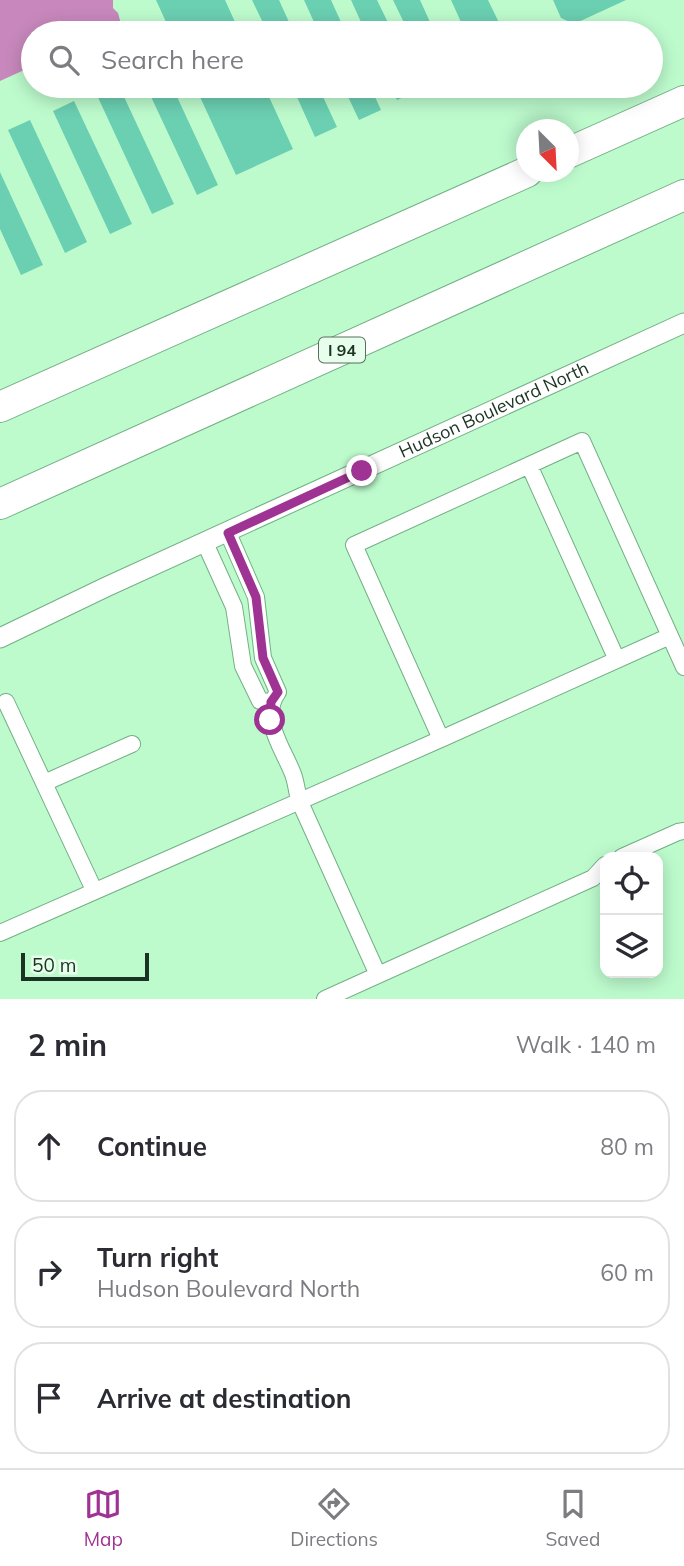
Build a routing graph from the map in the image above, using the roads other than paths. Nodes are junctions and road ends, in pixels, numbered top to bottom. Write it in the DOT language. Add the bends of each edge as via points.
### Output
graph roads {
  1 [pos="684,101"];
  2 [pos="579,148"];
  3 [pos="516,177"];
  4 [pos="684,195"];
  5 [pos="684,324"];
  6 [pos="0,407"];
  7 [pos="529,465"];
  8 [pos="0,505"];
  9 [pos="228,533"];
  10 [pos="205,543"];
  11 [pos="670,636"];
  12 [pos="0,638"];
  13 [pos="682,658"];
  14 [pos="617,660"];
  15 [pos="6,702"];
  16 [pos="271,702"];
  17 [pos="441,739"];
  18 [pos="132,744"];
  19 [pos="44,783"];
  20 [pos="299,800"];
  21 [pos="684,831"];
  22 [pos="633,852"];
  23 [pos="600,870"];
  24 [pos="94,890"];
  25 [pos="0,933"];
  26 [pos="377,975"];
  27 [pos="325,999"];
  1 -- 2 [label="highway"];
  3 -- 6 [label="highway"];
  4 -- 8 [label="highway, I 94"];
  5 -- 9 [label="street, Hudson Boulevard North"];
  7 -- 11 [label="street" via="582,441"];
  7 -- 14 [label="street"];
  7 -- 17 [label="street" via="354,545"];
  9 -- 10 [label="street, Hudson Boulevard North"];
  9 -- 16 [label="street" via="256,597 263,658 278,692"];
  10 -- 12 [label="street, Hudson Boulevard North"];
  10 -- 16 [label="street" via="234,607 243,666 260,701"];
  11 -- 13 [label="street"];
  11 -- 14 [label="street"];
  14 -- 17 [label="street"];
  15 -- 19 [label="street"];
  16 -- 20 [label="street" via="270,720 295,777"];
  17 -- 20 [label="street"];
  18 -- 19 [label="street"];
  19 -- 24 [label="street"];
  20 -- 24 [label="street"];
  20 -- 26 [label="street"];
  21 -- 22 [label="street"];
  23 -- 26 [label="street" via="593,878"];
  24 -- 25 [label="street"];
  26 -- 27 [label="street"];
}
